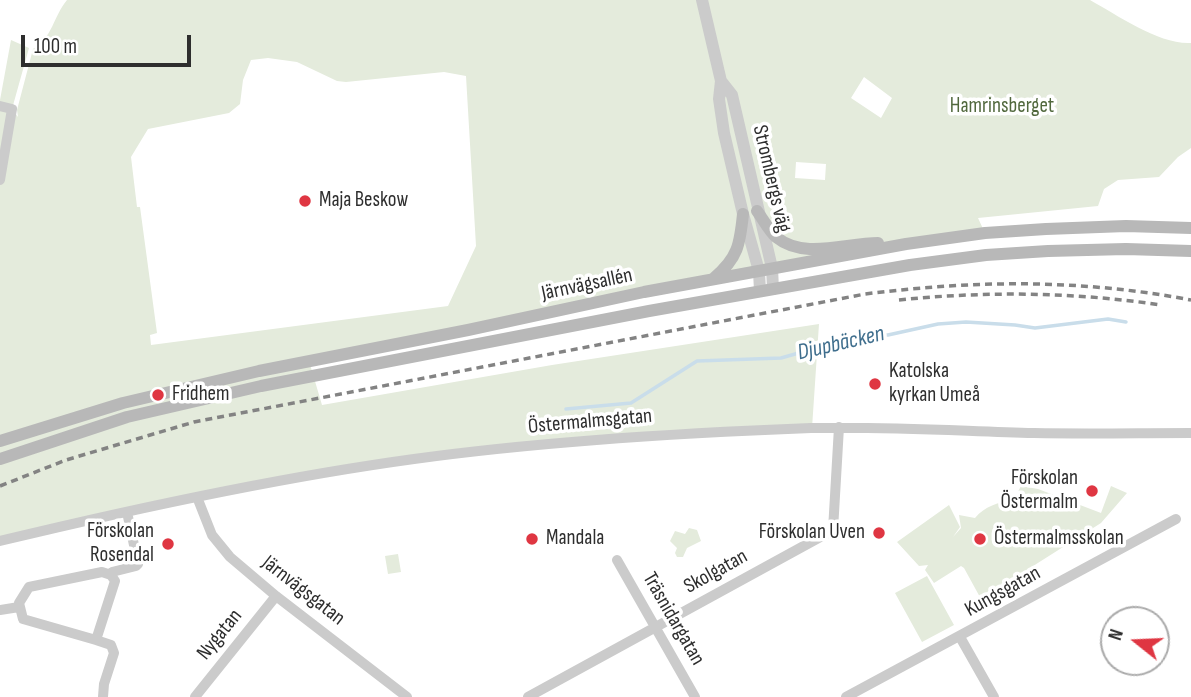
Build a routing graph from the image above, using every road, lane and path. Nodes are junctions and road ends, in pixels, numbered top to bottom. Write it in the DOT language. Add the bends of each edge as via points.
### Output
graph roads {
  1 [pos="702,0"];
  2 [pos="721,81"];
  3 [pos="0,106"];
  4 [pos="0,180"];
  5 [pos="757,211"];
  6 [pos="743,214"];
  7 [pos="1191,228"];
  8 [pos="906,244"];
  9 [pos="1191,251"];
  10 [pos="765,270"];
  11 [pos="711,280"];
  12 [pos="767,290"];
  13 [pos="839,427"];
  14 [pos="1191,433"];
  15 [pos="0,441"];
  16 [pos="0,459"];
  17 [pos="197,498"];
  18 [pos="127,512"];
  19 [pos="1176,519"];
  20 [pos="0,541"];
  21 [pos="617,560"];
  22 [pos="111,575"];
  23 [pos="276,596"];
  24 [pos="19,607"];
  25 [pos="0,610"];
  26 [pos="656,627"];
  27 [pos="960,638"];
  28 [pos="96,640"];
  29 [pos="103,697"];
  30 [pos="195,697"];
  31 [pos="407,697"];
  32 [pos="528,697"];
  33 [pos="695,697"];
  34 [pos="846,697"];
  35 [pos="994,697"];
  1 -- 2 [label="street, Strombergs väg"];
  2 -- 5 [label="street, Strombergs väg" via="732,95"];
  2 -- 6 [label="street, Strombergs väg" via="720,110"];
  3 -- 4 [label="street" via="12,109"];
  5 -- 8 [label="main road" via="775,236 804,250 857,243"];
  5 -- 10 [label="street, Strombergs väg"];
  6 -- 10 [label="street, Strombergs väg"];
  6 -- 11 [label="main road" via="735,255"];
  7 -- 8 [label="main road, Järnvägsallén" via="1046,229"];
  8 -- 10 [label="main road, Järnvägsallén"];
  9 -- 12 [label="main road, Järnvägsallén" via="986,255"];
  10 -- 11 [label="main road, Järnvägsallén"];
  10 -- 12 [label="street, Strombergs väg"];
  11 -- 15 [label="main road, Järnvägsallén" via="259,371 123,403"];
  12 -- 16 [label="main road, Järnvägsallén" via="198,400 127,417"];
  13 -- 14 [label="street, Östermalmsgatan"];
  13 -- 17 [label="street, Östermalmsgatan" via="538,445 415,459"];
  13 -- 26 [label="street, Skolgatan" via="833,530"];
  17 -- 18 [label="street, Östermalmsgatan"];
  17 -- 23 [label="street, Järnvägsgatan" via="223,551"];
  18 -- 20 [label="street, Östermalmsgatan"];
  18 -- 22 [label="street" via="138,564"];
  19 -- 27 [label="street, Kungsgatan"];
  21 -- 26 [label="street, Träsnidargatan"];
  22 -- 24 [label="street" via="102,572 29,587"];
  22 -- 28 [label="street" via="115,581"];
  23 -- 30 [label="street, Nygatan"];
  23 -- 31 [label="street, Järnvägsgatan"];
  24 -- 25 [label="street"];
  24 -- 28 [label="street" via="23,619"];
  26 -- 32 [label="street, Skolgatan"];
  26 -- 33 [label="street, Träsnidargatan"];
  27 -- 34 [label="street, Kungsgatan"];
  27 -- 35 [label="street"];
  28 -- 29 [label="street" via="111,645 114,653"];
}
